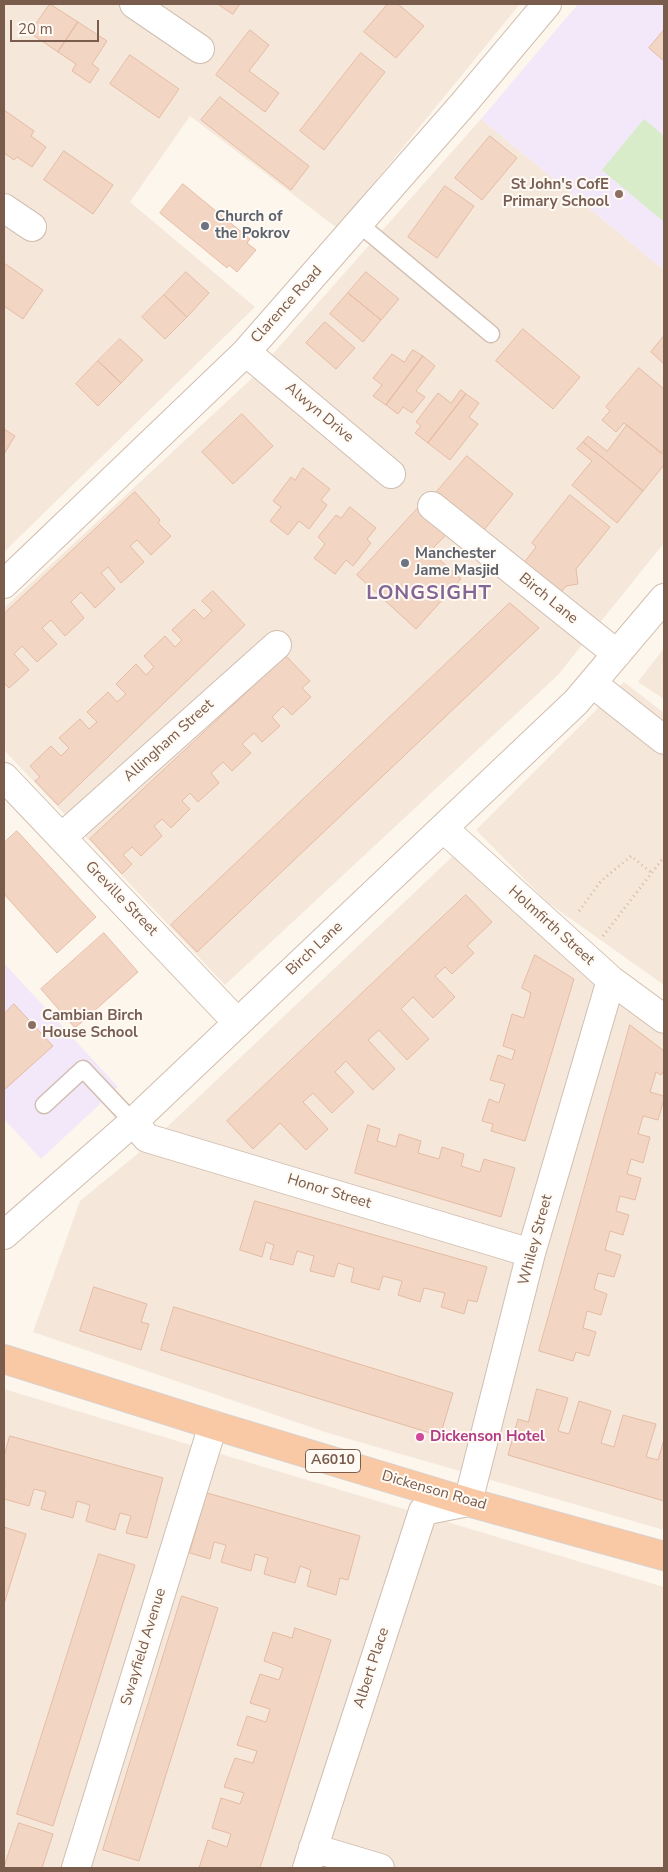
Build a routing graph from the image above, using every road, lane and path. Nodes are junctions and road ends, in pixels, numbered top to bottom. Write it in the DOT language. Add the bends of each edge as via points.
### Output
graph roads {
  1 [pos="134,4"];
  2 [pos="547,4"];
  3 [pos="200,49"];
  4 [pos="4,208"];
  5 [pos="358,223"];
  6 [pos="32,227"];
  7 [pos="491,334"];
  8 [pos="246,352"];
  9 [pos="391,474"];
  10 [pos="432,506"];
  11 [pos="4,584"];
  12 [pos="664,598"];
  13 [pos="277,645"];
  14 [pos="617,654"];
  15 [pos="592,683"];
  16 [pos="664,740"];
  17 [pos="4,777"];
  18 [pos="443,828"];
  19 [pos="62,837"];
  20 [pos="664,857"];
  21 [pos="662,863"];
  22 [pos="652,873"];
  23 [pos="561,935"];
  24 [pos="586,958"];
  25 [pos="611,980"];
  26 [pos="664,1019"];
  27 [pos="238,1022"];
  28 [pos="44,1105"];
  29 [pos="133,1122"];
  30 [pos="4,1235"];
  31 [pos="531,1254"];
  32 [pos="4,1359"];
  33 [pos="212,1425"];
  34 [pos="468,1502"];
  35 [pos="664,1556"];
  36 [pos="310,1858"];
  37 [pos="76,1868"];
  38 [pos="380,1868"];
  1 -- 3 [label="street"];
  2 -- 5 [label="street, Clarence Road"];
  4 -- 6 [label="street"];
  5 -- 7 [label="lane"];
  5 -- 8 [label="street, Clarence Road"];
  8 -- 9 [label="street, Alwyn Drive"];
  8 -- 11 [label="street, Clarence Road"];
  10 -- 14 [label="street, Birch Lane"];
  12 -- 14 [label="street, Birch Lane"];
  13 -- 19 [label="street, Allingham Street"];
  14 -- 15 [label="street, Birch Lane"];
  15 -- 16 [label="street"];
  15 -- 18 [label="street, Birch Lane"];
  17 -- 19 [label="street, Greville Street"];
  18 -- 23 [label="street, Holmfirth Street"];
  18 -- 27 [label="street, Birch Lane"];
  19 -- 27 [label="street, Greville Street"];
  20 -- 21 [label="path"];
  21 -- 22 [label="path"];
  22 -- 23 [label="path" via="630,856 602,881"];
  22 -- 24 [label="path"];
  23 -- 24 [label="street, Holmfirth Street"];
  24 -- 25 [label="street, Holmfirth Street"];
  25 -- 26 [label="street, Holmfirth Street"];
  25 -- 31 [label="street, Whiley Street"];
  27 -- 29 [label="street, Birch Lane"];
  28 -- 29 [label="lane" via="83,1069"];
  29 -- 30 [label="street, Birch Lane"];
  29 -- 31 [label="street, Honor Street" via="147,1138"];
  31 -- 34 [label="street, Whiley Street"];
  32 -- 33 [label="highway, Dickenson Road / A6010"];
  33 -- 34 [label="highway, Dickenson Road / A6010"];
  33 -- 37 [label="street, Swayfield Avenue"];
  34 -- 35 [label="highway, Dickenson Road / A6010"];
  34 -- 36 [label="street, Albert Place" via="424,1511"];
  36 -- 38 [label="street"];
}
